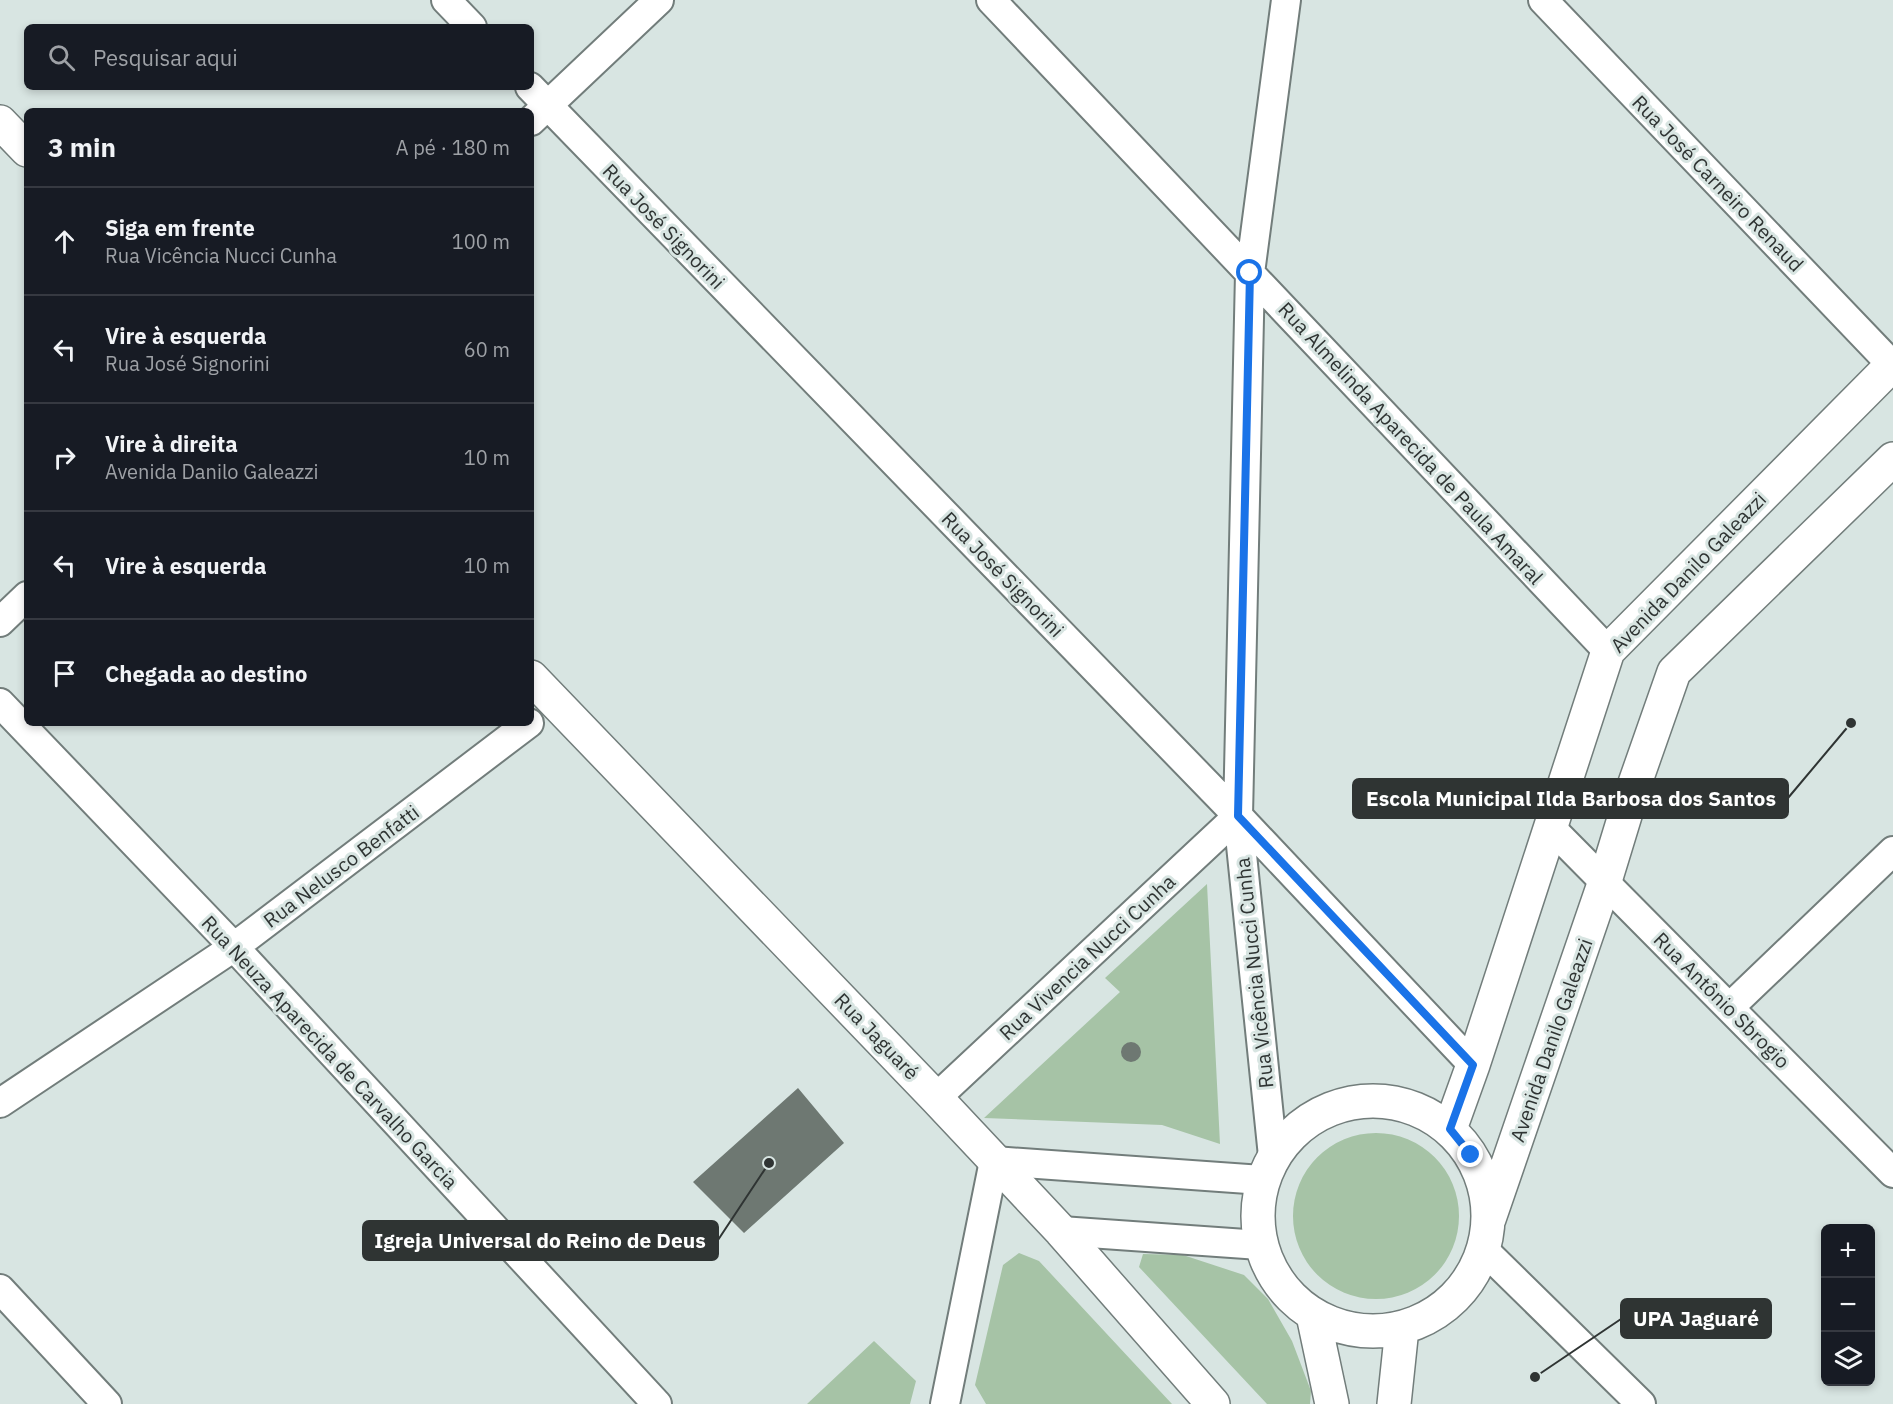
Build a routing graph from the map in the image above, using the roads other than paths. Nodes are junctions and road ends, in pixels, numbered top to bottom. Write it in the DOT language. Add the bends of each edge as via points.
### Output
graph roads {
  1 [pos="446,0"];
  2 [pos="659,0"];
  3 [pos="992,0"];
  4 [pos="1286,0"];
  5 [pos="1543,0"];
  6 [pos="469,24"];
  7 [pos="536,104"];
  8 [pos="0,122"];
  9 [pos="24,147"];
  10 [pos="1250,273"];
  11 [pos="1893,365"];
  12 [pos="1893,459"];
  13 [pos="24,599"];
  14 [pos="0,622"];
  15 [pos="1608,651"];
  16 [pos="534,692"];
  17 [pos="0,703"];
  18 [pos="539,716"];
  19 [pos="526,726"];
  20 [pos="1238,816"];
  21 [pos="1551,828"];
  22 [pos="1893,851"];
  23 [pos="1605,881"];
  24 [pos="234,947"];
  25 [pos="1730,1007"];
  26 [pos="1473,1065"];
  27 [pos="936,1098"];
  28 [pos="0,1103"];
  29 [pos="1450,1129"];
  30 [pos="994,1161"];
  31 [pos="1268,1168"];
  32 [pos="1893,1173"];
  33 [pos="1061,1231"];
  34 [pos="1487,1235"];
  35 [pos="1260,1245"];
  36 [pos="0,1289"];
  37 [pos="1313,1315"];
  38 [pos="1402,1328"];
  39 [pos="107,1404"];
  40 [pos="657,1404"];
  41 [pos="945,1404"];
  42 [pos="1213,1404"];
  43 [pos="1332,1404"];
  44 [pos="1394,1404"];
  45 [pos="1641,1404"];
  1 -- 6 [label="street"];
  2 -- 7 [label="street"];
  3 -- 10 [label="street, Rua Almelinda Aparecida de Paula Amaral"];
  4 -- 10 [label="street, Rua Vicência Nucci Cunha"];
  5 -- 11 [label="street, Rua José Carneiro Renaud"];
  7 -- 20 [label="street, Rua José Signorini"];
  8 -- 9 [label="main road"];
  10 -- 15 [label="street, Rua Almelinda Aparecida de Paula Amaral"];
  10 -- 20 [label="street, Rua Vicência Nucci Cunha"];
  11 -- 15 [label="main road, Avenida Danilo Galeazzi"];
  12 -- 23 [label="main road, Avenida Danilo Galeazzi" via="1674,672"];
  13 -- 14 [label="street"];
  15 -- 21 [label="main road, Avenida Danilo Galeazzi"];
  16 -- 18 [label="main road, Rua Jaguaré"];
  17 -- 24 [label="street, Rua Neuza Aparecida de Carvalho Garcia"];
  18 -- 27 [label="main road, Rua Jaguaré"];
  19 -- 24 [label="street, Rua Nelusco Benfatti"];
  20 -- 26 [label="street, Rua José Signorini"];
  20 -- 27 [label="street, Rua Vivencia Nucci Cunha"];
  20 -- 31 [label="street, Rua Vicência Nucci Cunha"];
  21 -- 23 [label="street, Rua Antônio Sbrogio"];
  21 -- 26 [label="main road, Avenida Danilo Galeazzi"];
  22 -- 25 [label="street"];
  23 -- 25 [label="street, Rua Antônio Sbrogio"];
  23 -- 34 [label="main road, Avenida Danilo Galeazzi"];
  24 -- 28 [label="street, Rua Nelusco Benfatti"];
  24 -- 40 [label="street, Rua Neuza Aparecida de Carvalho Garcia"];
  25 -- 32 [label="street, Rua Antônio Sbrogio"];
  26 -- 29 [label="main road, Avenida Danilo Galeazzi"];
  27 -- 30 [label="main road, Rua Jaguaré"];
  29 -- 31 [label="main road" via="1405,1105 1354,1102 1308,1120"];
  29 -- 34 [label="main road" via="1471,1155 1485,1185"];
  30 -- 31 [label="street"];
  30 -- 33 [label="main road, Rua Jaguaré"];
  30 -- 41 [label="street"];
  31 -- 35 [label="main road" via="1256,1213"];
  33 -- 35 [label="street"];
  33 -- 42 [label="main road, Rua Jaguaré"];
  34 -- 38 [label="main road, Avenida Danilo Galeazzi" via="1466,1285 1438,1312"];
  34 -- 45 [label="street"];
  35 -- 37 [label="main road" via="1280,1286"];
  36 -- 39 [label="street"];
  37 -- 38 [label="main road" via="1356,1330"];
  37 -- 43 [label="main road"];
  38 -- 44 [label="main road"];
}
